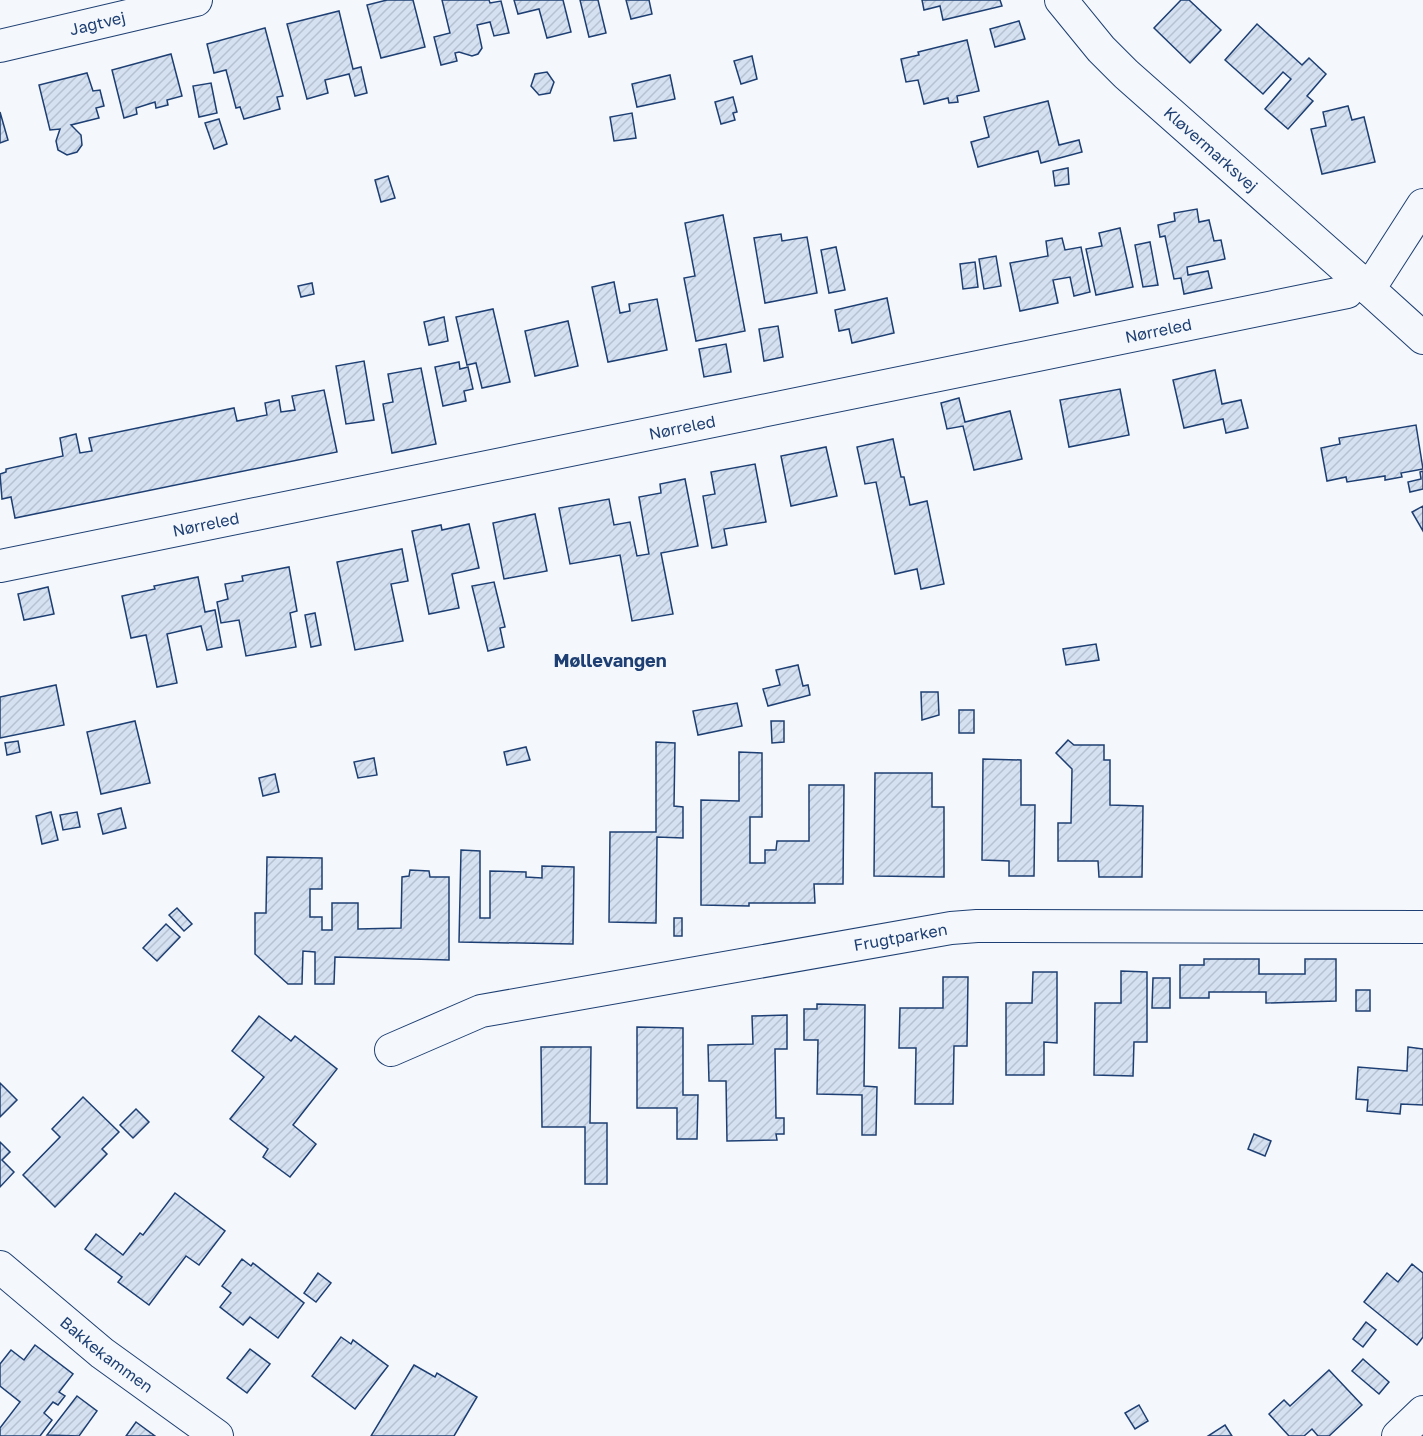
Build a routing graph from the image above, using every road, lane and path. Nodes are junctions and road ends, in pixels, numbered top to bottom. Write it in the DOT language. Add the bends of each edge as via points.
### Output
graph roads {
  1 [pos="196,0"];
  2 [pos="1061,0"];
  3 [pos="0,46"];
  4 [pos="1423,205"];
  5 [pos="1363,284"];
  6 [pos="1423,339"];
  7 [pos="0,566"];
  8 [pos="1423,927"];
  9 [pos="391,1050"];
  10 [pos="0,1267"];
  11 [pos="1423,1412"];
  12 [pos="217,1436"];
  13 [pos="1398,1436"];
  1 -- 3 [label="street, Jagtvej"];
  2 -- 5 [label="street, Kløvermarksvej" via="1126,74"];
  4 -- 5 [label="street"];
  5 -- 6 [label="street"];
  5 -- 7 [label="street, Nørreled" via="1347,292"];
  8 -- 9 [label="street, Frugtparken" via="951,928 481,1011"];
  10 -- 12 [label="street, Bakkekammen" via="102,1353"];
  11 -- 13 [label="street"];
}
